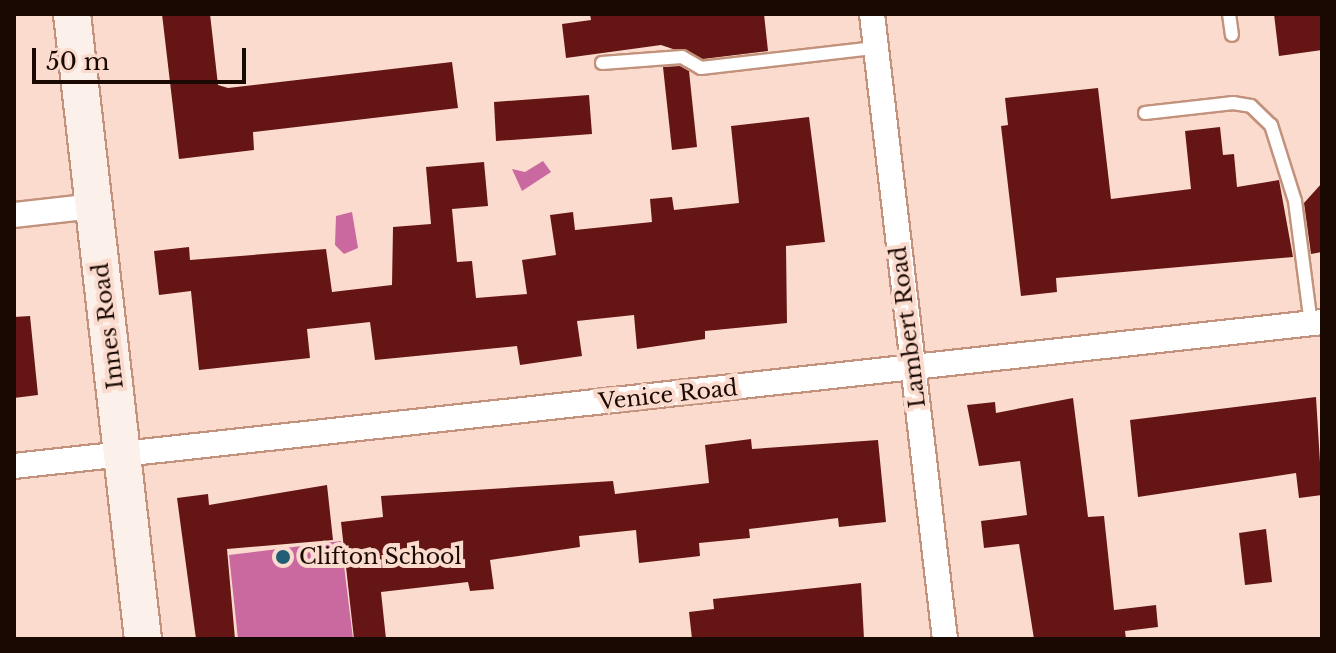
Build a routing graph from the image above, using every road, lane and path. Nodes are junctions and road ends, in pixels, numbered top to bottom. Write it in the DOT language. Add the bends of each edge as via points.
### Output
graph roads {
  1 [pos="72,14"];
  2 [pos="872,14"];
  3 [pos="1229,14"];
  4 [pos="1232,35"];
  5 [pos="875,48"];
  6 [pos="602,63"];
  7 [pos="1145,113"];
  8 [pos="94,206"];
  9 [pos="14,215"];
  10 [pos="1316,323"];
  11 [pos="913,368"];
  12 [pos="122,456"];
  13 [pos="14,466"];
  14 [pos="143,639"];
  15 [pos="945,639"];
  1 -- 8 [label="street, Innes Road"];
  2 -- 5 [label="street, Lambert Road"];
  3 -- 4 [label="lane"];
  5 -- 6 [label="lane" via="701,68 682,57"];
  5 -- 11 [label="street, Lambert Road"];
  7 -- 10 [label="lane" via="1233,103 1251,106 1271,125 1295,201"];
  8 -- 9 [label="street"];
  8 -- 12 [label="street, Innes Road"];
  10 -- 11 [label="street, Venice Road"];
  11 -- 12 [label="street, Venice Road"];
  11 -- 15 [label="street, Lambert Road"];
  12 -- 13 [label="street, Venice Road"];
  12 -- 14 [label="street, Innes Road"];
}
